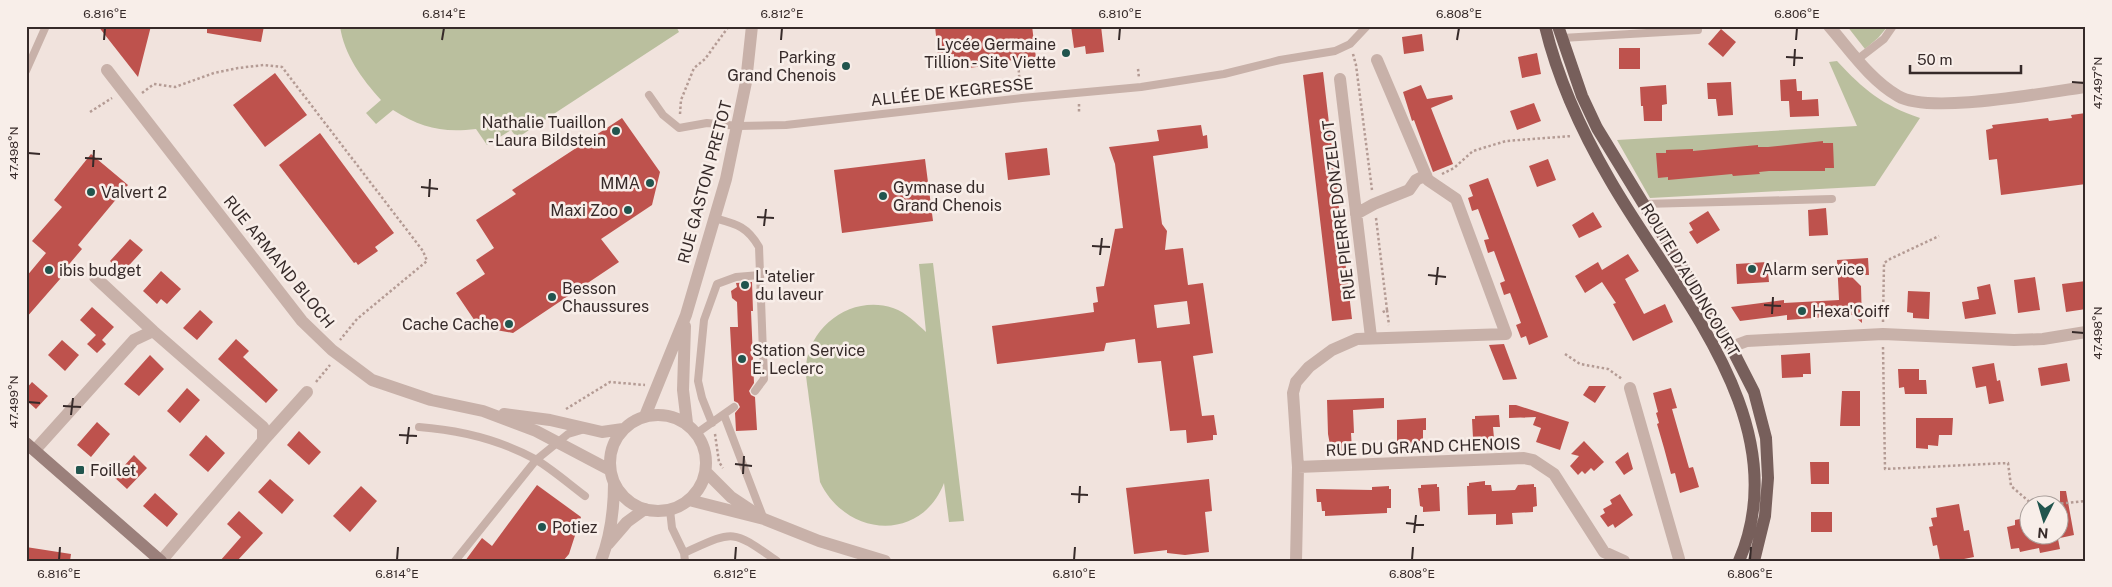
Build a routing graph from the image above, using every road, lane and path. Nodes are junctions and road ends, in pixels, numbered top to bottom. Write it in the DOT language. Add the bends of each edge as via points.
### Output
graph roads {
  1 [pos="46,26"];
  2 [pos="729,26"];
  3 [pos="752,26"];
  4 [pos="1545,26"];
  5 [pos="1829,26"];
  6 [pos="1893,26"];
  7 [pos="1367,27"];
  8 [pos="1698,30"];
  9 [pos="1560,32"];
  10 [pos="1350,44"];
  11 [pos="1858,59"];
  12 [pos="1018,60"];
  13 [pos="1377,60"];
  14 [pos="107,70"];
  15 [pos="26,71"];
  16 [pos="1340,79"];
  17 [pos="154,84"];
  18 [pos="2086,87"];
  19 [pos="649,95"];
  20 [pos="1022,98"];
  21 [pos="119,99"];
  22 [pos="90,112"];
  23 [pos="738,126"];
  24 [pos="679,128"];
  25 [pos="1585,134"];
  26 [pos="1427,178"];
  27 [pos="1832,199"];
  28 [pos="1374,204"];
  29 [pos="1643,204"];
  30 [pos="1356,214"];
  31 [pos="714,218"];
  32 [pos="1939,236"];
  33 [pos="760,275"];
  34 [pos="95,278"];
  35 [pos="686,315"];
  36 [pos="1368,320"];
  37 [pos="153,330"];
  38 [pos="2086,332"];
  39 [pos="1883,334"];
  40 [pos="1371,337"];
  41 [pos="1731,347"];
  42 [pos="1565,354"];
  43 [pos="328,355"];
  44 [pos="330,366"];
  45 [pos="337,370"];
  46 [pos="325,372"];
  47 [pos="658,386"];
  48 [pos="1630,388"];
  49 [pos="755,391"];
  50 [pos="307,392"];
  51 [pos="734,407"];
  52 [pos="483,411"];
  53 [pos="724,415"];
  54 [pos="645,416"];
  55 [pos="550,420"];
  56 [pos="687,423"];
  57 [pos="419,427"];
  58 [pos="705,427"];
  59 [pos="587,429"];
  60 [pos="622,429"];
  61 [pos="263,441"];
  62 [pos="558,441"];
  63 [pos="30,446"];
  64 [pos="536,460"];
  65 [pos="1298,467"];
  66 [pos="610,470"];
  67 [pos="706,472"];
  68 [pos="614,483"];
  69 [pos="720,487"];
  70 [pos="2020,494"];
  71 [pos="585,496"];
  72 [pos="689,500"];
  73 [pos="2086,501"];
  74 [pos="2070,503"];
  75 [pos="645,509"];
  76 [pos="670,510"];
  77 [pos="764,519"];
  78 [pos="608,544"];
  79 [pos="685,557"];
  80 [pos="1680,560"];
  81 [pos="161,561"];
  82 [pos="455,561"];
  83 [pos="601,561"];
  84 [pos="777,561"];
  85 [pos="885,561"];
  86 [pos="1296,561"];
  87 [pos="1624,561"];
  88 [pos="1739,561"];
  89 [pos="1754,561"];
  1 -- 15 [label="lane"];
  2 -- 24 [label="path" via="705,59 694,68 681,100"];
  3 -- 23 [label="street, RUE GASTON PRETOT"];
  4 -- 25 [label="main road, ROUTE D'AUDINCOURT" via="1570,101"];
  5 -- 11 [label="street"];
  6 -- 11 [label="lane" via="1884,38"];
  7 -- 10 [label="lane, ALLÉE DE KEGRESSE"];
  8 -- 9 [label="lane, ROUTE D'AUDINCOURT"];
  9 -- 29 [label="main road, ROUTE D'AUDINCOURT" via="1597,128"];
  10 -- 20 [label="lane, ALLÉE DE KEGRESSE" via="1335,51 1224,74 1141,87"];
  10 -- 28 [label="path" via="1356,65"];
  11 -- 18 [label="street" via="1882,85 1900,98 1932,104"];
  12 -- 20 [label="path"];
  13 -- 26 [label="street"];
  14 -- 43 [label="street, RUE ARMAND BLOCH"];
  16 -- 30 [label="street, RUE PIERRE DONZELOT"];
  17 -- 43 [label="path" via="175,87 238,68 282,67 423,252 427,261 357,319"];
  19 -- 24 [label="lane" via="663,115"];
  20 -- 23 [label="lane, ALLÉE DE KEGRESSE" via="786,125"];
  21 -- 22 [label="path" via="112,98"];
  23 -- 24 [label="lane, ALLÉE DE KEGRESSE" via="707,123"];
  23 -- 31 [label="street, RUE GASTON PRETOT"];
  25 -- 26 [label="path" via="1506,141 1473,151 1454,168"];
  25 -- 88 [label="main road, ROUTE D'AUDINCOURT" via="1716,351 1738,395 1756,471 1754,508"];
  26 -- 28 [label="street" via="1416,180 1409,190"];
  26 -- 40 [label="street" via="1456,199 1506,334"];
  27 -- 29 [label="lane, ROUTE D'AUDINCOURT"];
  28 -- 30 [label="street"];
  28 -- 36 [label="path" via="1386,310"];
  29 -- 41 [label="main road, ROUTE D'AUDINCOURT"];
  30 -- 36 [label="street, RUE PIERRE DONZELOT"];
  31 -- 33 [label="lane" via="739,225 753,236 759,247"];
  31 -- 35 [label="street, RUE GASTON PRETOT"];
  32 -- 39 [label="path" via="1884,263"];
  33 -- 49 [label="lane" via="764,379"];
  33 -- 58 [label="lane" via="736,277 717,284 704,320 698,381"];
  34 -- 37 [label="street"];
  35 -- 47 [label="street, RUE GASTON PRETOT"];
  35 -- 56 [label="street, RUE GASTON PRETOT" via="683,390"];
  36 -- 40 [label="street, RUE PIERRE DONZELOT"];
  37 -- 61 [label="street" via="263,427"];
  37 -- 63 [label="street" via="134,340"];
  38 -- 39 [label="street" via="2014,340"];
  39 -- 41 [label="street" via="1748,341"];
  39 -- 70 [label="path" via="1885,469 2008,463 2011,486"];
  40 -- 65 [label="street" via="1357,339 1332,350 1296,382"];
  41 -- 89 [label="main road, ROUTE D'AUDINCOURT" via="1754,392 1766,438 1768,478 1765,516"];
  42 -- 48 [label="path" via="1580,364 1608,369 1620,376"];
  43 -- 44 [label="path"];
  43 -- 52 [label="street, RUE ARMAND BLOCH" via="372,380 431,400"];
  44 -- 45 [label="path"];
  44 -- 46 [label="path"];
  47 -- 54 [label="street, RUE GASTON PRETOT"];
  47 -- 55 [label="path" via="610,382"];
  48 -- 80 [label="street"];
  50 -- 61 [label="street"];
  51 -- 53 [label="lane"];
  52 -- 55 [label="street"];
  52 -- 62 [label="street, RUE ARMAND BLOCH"];
  53 -- 58 [label="lane"];
  53 -- 77 [label="lane"];
  54 -- 56 [label="street" via="674,416"];
  54 -- 60 [label="street"];
  55 -- 59 [label="street"];
  56 -- 58 [label="street"];
  57 -- 64 [label="lane" via="475,436 503,444"];
  58 -- 67 [label="street"];
  58 -- 69 [label="path" via="716,435 719,462 728,477"];
  59 -- 60 [label="street" via="602,432"];
  59 -- 62 [label="lane" via="568,434"];
  60 -- 66 [label="street" via="614,441"];
  61 -- 81 [label="street"];
  62 -- 64 [label="lane"];
  62 -- 66 [label="street, RUE ARMAND BLOCH"];
  63 -- 81 [label="main road"];
  64 -- 71 [label="lane"];
  64 -- 82 [label="lane"];
  65 -- 86 [label="street"];
  65 -- 87 [label="street, RUE DU GRAND CHENOIS" via="1533,460 1554,474 1604,552"];
  66 -- 68 [label="street"];
  67 -- 69 [label="street"];
  67 -- 72 [label="street" via="700,488"];
  68 -- 75 [label="street" via="632,504"];
  68 -- 78 [label="street" via="614,514"];
  69 -- 77 [label="street"];
  72 -- 76 [label="street"];
  72 -- 77 [label="street"];
  73 -- 74 [label="path"];
  75 -- 76 [label="street"];
  75 -- 78 [label="street" via="627,522"];
  76 -- 79 [label="lane" via="672,528"];
  77 -- 85 [label="street" via="828,544"];
  78 -- 83 [label="street"];
  79 -- 84 [label="lane" via="731,534 744,538"];
}
